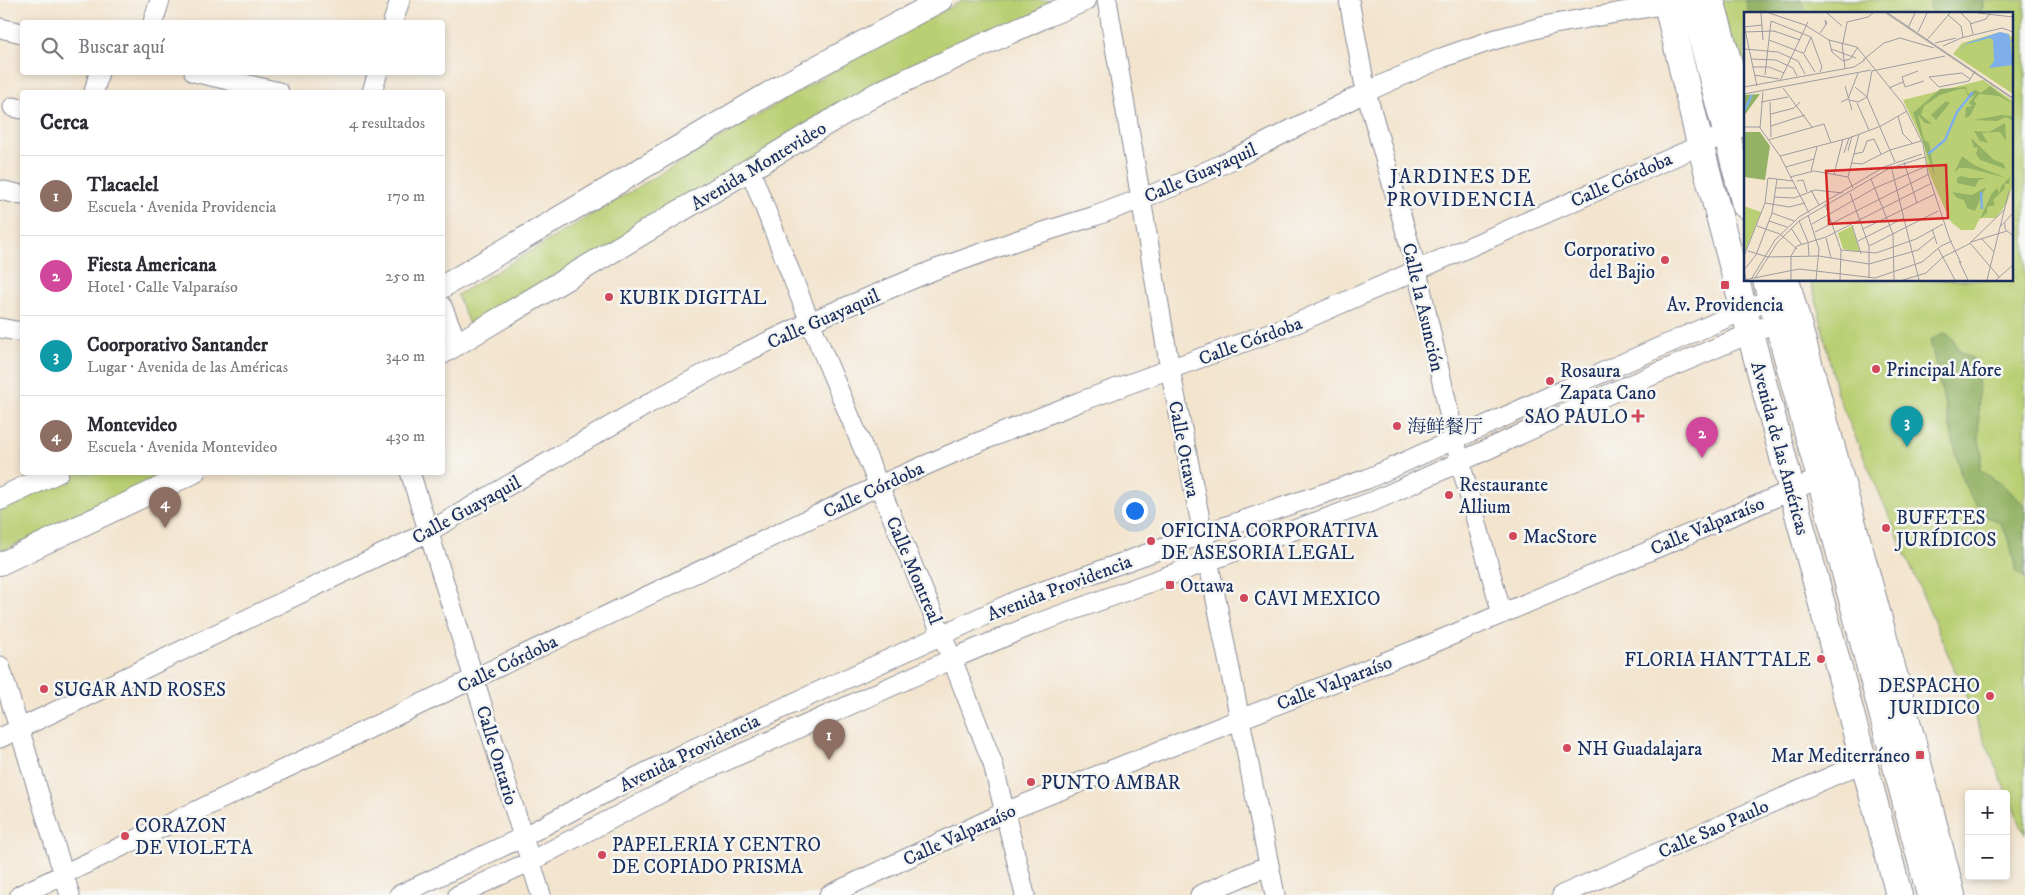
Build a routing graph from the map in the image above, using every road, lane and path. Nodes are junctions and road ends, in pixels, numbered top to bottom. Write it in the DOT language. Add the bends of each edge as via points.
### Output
graph roads {
  1 [pos="160,0"];
  2 [pos="400,0"];
  3 [pos="941,0"];
  4 [pos="1086,0"];
  5 [pos="1107,0"];
  6 [pos="1349,0"];
  7 [pos="1692,0"];
  8 [pos="1711,0"];
  9 [pos="1673,1"];
  10 [pos="154,20"];
  11 [pos="394,20"];
  12 [pos="0,28"];
  13 [pos="20,33"];
  14 [pos="98,75"];
  15 [pos="207,75"];
  16 [pos="377,75"];
  17 [pos="94,90"];
  18 [pos="270,90"];
  19 [pos="373,90"];
  20 [pos="1366,92"];
  21 [pos="1738,127"];
  22 [pos="1700,144"];
  23 [pos="750,170"];
  24 [pos="0,190"];
  25 [pos="1744,194"];
  26 [pos="20,195"];
  27 [pos="1140,199"];
  28 [pos="1418,270"];
  29 [pos="445,285"];
  30 [pos="1781,297"];
  31 [pos="1747,321"];
  32 [pos="445,322"];
  33 [pos="810,322"];
  34 [pos="0,328"];
  35 [pos="20,332"];
  36 [pos="450,349"];
  37 [pos="1170,369"];
  38 [pos="1455,438"];
  39 [pos="1460,462"];
  40 [pos="1829,474"];
  41 [pos="51,475"];
  42 [pos="188,475"];
  43 [pos="411,475"];
  44 [pos="880,485"];
  45 [pos="1792,489"];
  46 [pos="0,499"];
  47 [pos="428,532"];
  48 [pos="1203,534"];
  49 [pos="1208,560"];
  50 [pos="0,564"];
  51 [pos="1502,614"];
  52 [pos="942,634"];
  53 [pos="952,659"];
  54 [pos="0,666"];
  55 [pos="474,678"];
  56 [pos="1240,719"];
  57 [pos="20,728"];
  58 [pos="0,738"];
  59 [pos="1864,762"];
  60 [pos="1005,812"];
  61 [pos="523,837"];
  62 [pos="531,861"];
  63 [pos="1269,865"];
  64 [pos="63,874"];
  65 [pos="20,895"];
  66 [pos="70,895"];
  67 [pos="399,895"];
  68 [pos="458,895"];
  69 [pos="541,895"];
  70 [pos="829,895"];
  71 [pos="1025,895"];
  72 [pos="1200,895"];
  73 [pos="1275,895"];
  74 [pos="1562,895"];
  75 [pos="1899,895"];
  76 [pos="1930,895"];
  77 [pos="1952,895"];
  1 -- 10 [label="street"];
  2 -- 11 [label="street"];
  3 -- 29 [label="street" via="781,86"];
  4 -- 23 [label="street, Avenida Montevideo" via="878,93"];
  5 -- 27 [label="street, Calle Ottawa"];
  6 -- 20 [label="street, Calle la Asunción"];
  7 -- 21 [label="main road"];
  8 -- 21 [label="main road"];
  9 -- 20 [label="street, Calle Guayaquil" via="1549,25 1493,40 1444,57"];
  9 -- 22 [label="main road, Avenida de las Américas"];
  12 -- 13 [label="street"];
  14 -- 17 [label="street"];
  15 -- 18 [label="street"];
  16 -- 19 [label="street"];
  20 -- 27 [label="street, Calle Guayaquil" via="1172,188"];
  20 -- 28 [label="street, Calle la Asunción"];
  21 -- 22 [label="street, Calle Córdoba"];
  21 -- 25 [label="main road"];
  22 -- 28 [label="street, Calle Córdoba"];
  22 -- 31 [label="main road, Avenida de las Américas"];
  23 -- 33 [label="street, Calle Montreal"];
  23 -- 36 [label="street, Avenida Montevideo"];
  24 -- 26 [label="street"];
  27 -- 33 [label="street, Calle Guayaquil" via="934,270"];
  27 -- 37 [label="street, Calle Ottawa"];
  28 -- 37 [label="street, Calle Córdoba" via="1297,324"];
  28 -- 38 [label="street, Calle la Asunción"];
  30 -- 31 [label="street, Avenida Providencia"];
  30 -- 40 [label="main road, Avenida de las Américas"];
  31 -- 38 [label="street, Avenida Providencia"];
  31 -- 39 [label="street, Avenida Providencia" via="1618,390"];
  31 -- 45 [label="main road, Avenida de las Américas"];
  32 -- 36 [label="street"];
  33 -- 44 [label="street, Calle Montreal"];
  33 -- 47 [label="street, Calle Guayaquil" via="662,396"];
  34 -- 35 [label="street"];
  37 -- 44 [label="street, Calle Córdoba" via="1006,431"];
  37 -- 48 [label="street, Calle Ottawa"];
  38 -- 39 [label="street, Calle la Asunción"];
  38 -- 48 [label="street, Avenida Providencia" via="1366,480"];
  39 -- 49 [label="street, Avenida Providencia" via="1374,501"];
  39 -- 51 [label="street, Calle la Asunción"];
  40 -- 45 [label="street, Calle Valparaíso"];
  40 -- 76 [label="main road, Avenida de las Américas"];
  40 -- 77 [label="main road, Avenida de las Américas" via="1914,747"];
  41 -- 46 [label="street"];
  42 -- 50 [label="street"];
  43 -- 47 [label="street, Calle Ontario"];
  44 -- 52 [label="street, Calle Montreal"];
  44 -- 55 [label="street, Calle Córdoba"];
  45 -- 51 [label="street, Calle Valparaíso"];
  45 -- 59 [label="main road, Avenida de las Américas"];
  47 -- 55 [label="street, Calle Ontario"];
  47 -- 57 [label="street, Calle Guayaquil"];
  48 -- 49 [label="street, Calle Ottawa"];
  48 -- 52 [label="street, Avenida Providencia" via="1018,600"];
  49 -- 53 [label="street, Avenida Providencia" via="1030,626"];
  49 -- 56 [label="street, Calle Ottawa"];
  51 -- 56 [label="street, Calle Valparaíso"];
  52 -- 53 [label="street, Calle Montreal"];
  52 -- 61 [label="street, Avenida Providencia" via="691,750"];
  53 -- 60 [label="street, Calle Montreal" via="993,764"];
  53 -- 62 [label="street, Avenida Providencia" via="699,773"];
  54 -- 57 [label="street"];
  55 -- 61 [label="street, Calle Ontario"];
  55 -- 64 [label="street, Calle Córdoba"];
  56 -- 60 [label="street, Calle Valparaíso"];
  56 -- 63 [label="street, Calle Ottawa"];
  57 -- 58 [label="street, Calle Guayaquil"];
  57 -- 64 [label="street"];
  59 -- 74 [label="street, Calle Sao Paulo"];
  59 -- 75 [label="main road, Avenida de las Américas"];
  60 -- 70 [label="street, Calle Valparaíso"];
  60 -- 71 [label="street, Calle Montreal"];
  61 -- 62 [label="street, Calle Ontario"];
  61 -- 67 [label="street, Avenida Providencia"];
  62 -- 68 [label="street, Avenida Providencia"];
  62 -- 69 [label="street, Calle Ontario"];
  63 -- 72 [label="street"];
  63 -- 73 [label="street, Calle Ottawa"];
  64 -- 65 [label="street, Calle Córdoba"];
  64 -- 66 [label="street"];
}
